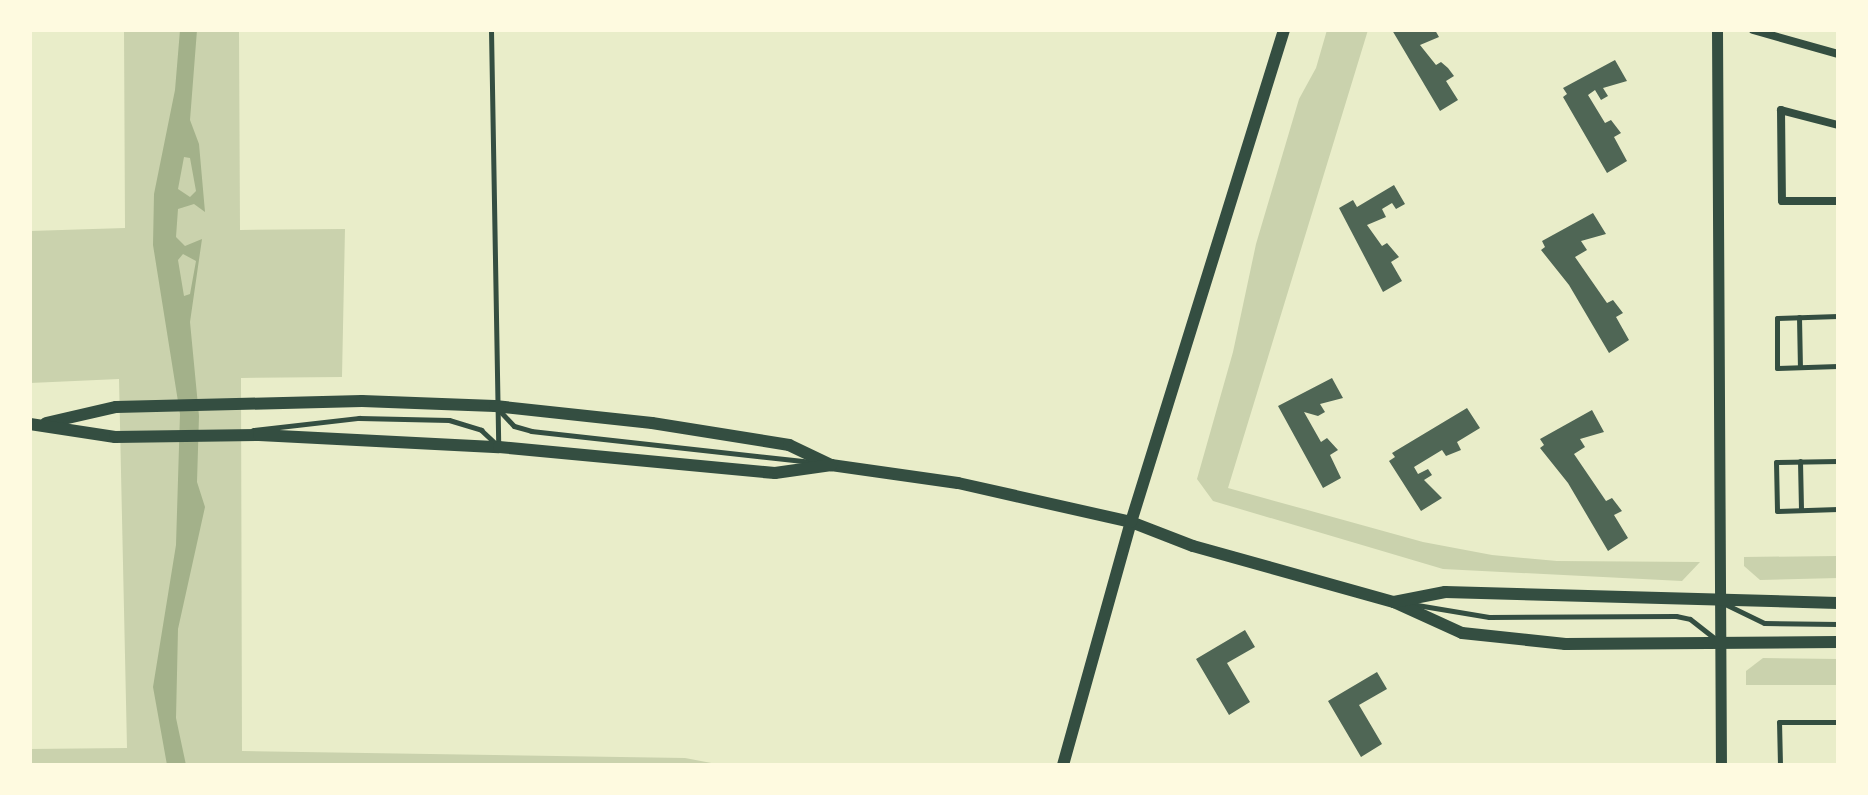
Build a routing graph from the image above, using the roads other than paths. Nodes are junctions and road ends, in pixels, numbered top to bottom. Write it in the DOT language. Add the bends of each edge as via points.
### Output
graph roads {
  1 [pos="491,30"];
  2 [pos="1284,30"];
  3 [pos="1717,30"];
  4 [pos="1753,30"];
  5 [pos="1838,54"];
  6 [pos="1838,125"];
  7 [pos="1838,201"];
  8 [pos="1838,316"];
  9 [pos="1799,317"];
  10 [pos="1838,366"];
  11 [pos="1800,367"];
  12 [pos="495,406"];
  13 [pos="46,423"];
  14 [pos="30,424"];
  15 [pos="230,434"];
  16 [pos="499,447"];
  17 [pos="1800,461"];
  18 [pos="1838,461"];
  19 [pos="831,465"];
  20 [pos="1838,509"];
  21 [pos="1801,510"];
  22 [pos="1131,522"];
  23 [pos="1394,602"];
  24 [pos="1720,602"];
  25 [pos="1838,603"];
  26 [pos="1838,624"];
  27 [pos="1720,642"];
  28 [pos="1838,642"];
  29 [pos="1838,722"];
  30 [pos="1063,765"];
  31 [pos="1721,765"];
  32 [pos="1780,765"];
  1 -- 12 [label="lane"];
  2 -- 22 [label="main road"];
  3 -- 24 [label="street"];
  4 -- 5 [label="street"];
  6 -- 7 [label="street" via="1781,110 1782,201"];
  8 -- 9 [label="lane"];
  9 -- 11 [label="lane"];
  9 -- 11 [label="lane" via="1777,318 1777,368"];
  10 -- 11 [label="lane"];
  12 -- 13 [label="main road" via="362,401 116,407"];
  12 -- 16 [label="lane"];
  12 -- 19 [label="main road" via="789,445"];
  12 -- 19 [label="lane" via="514,426 531,431 708,447"];
  13 -- 14 [label="main road"];
  13 -- 15 [label="main road" via="115,437"];
  15 -- 16 [label="main road"];
  15 -- 16 [label="lane" via="319,420 449,420 481,430"];
  16 -- 19 [label="main road" via="775,473"];
  17 -- 18 [label="lane"];
  17 -- 21 [label="lane"];
  17 -- 21 [label="lane" via="1776,462 1777,511"];
  19 -- 22 [label="main road" via="958,483"];
  20 -- 21 [label="lane"];
  22 -- 23 [label="main road" via="1193,546"];
  22 -- 30 [label="main road"];
  23 -- 24 [label="main road" via="1445,592"];
  23 -- 27 [label="main road" via="1462,633 1487,637 1565,644"];
  23 -- 27 [label="lane" via="1489,617 1676,616 1690,619"];
  24 -- 25 [label="main road"];
  24 -- 26 [label="lane" via="1764,623"];
  24 -- 27 [label="street"];
  27 -- 28 [label="main road"];
  27 -- 31 [label="street"];
  29 -- 32 [label="lane" via="1779,722"];
}
